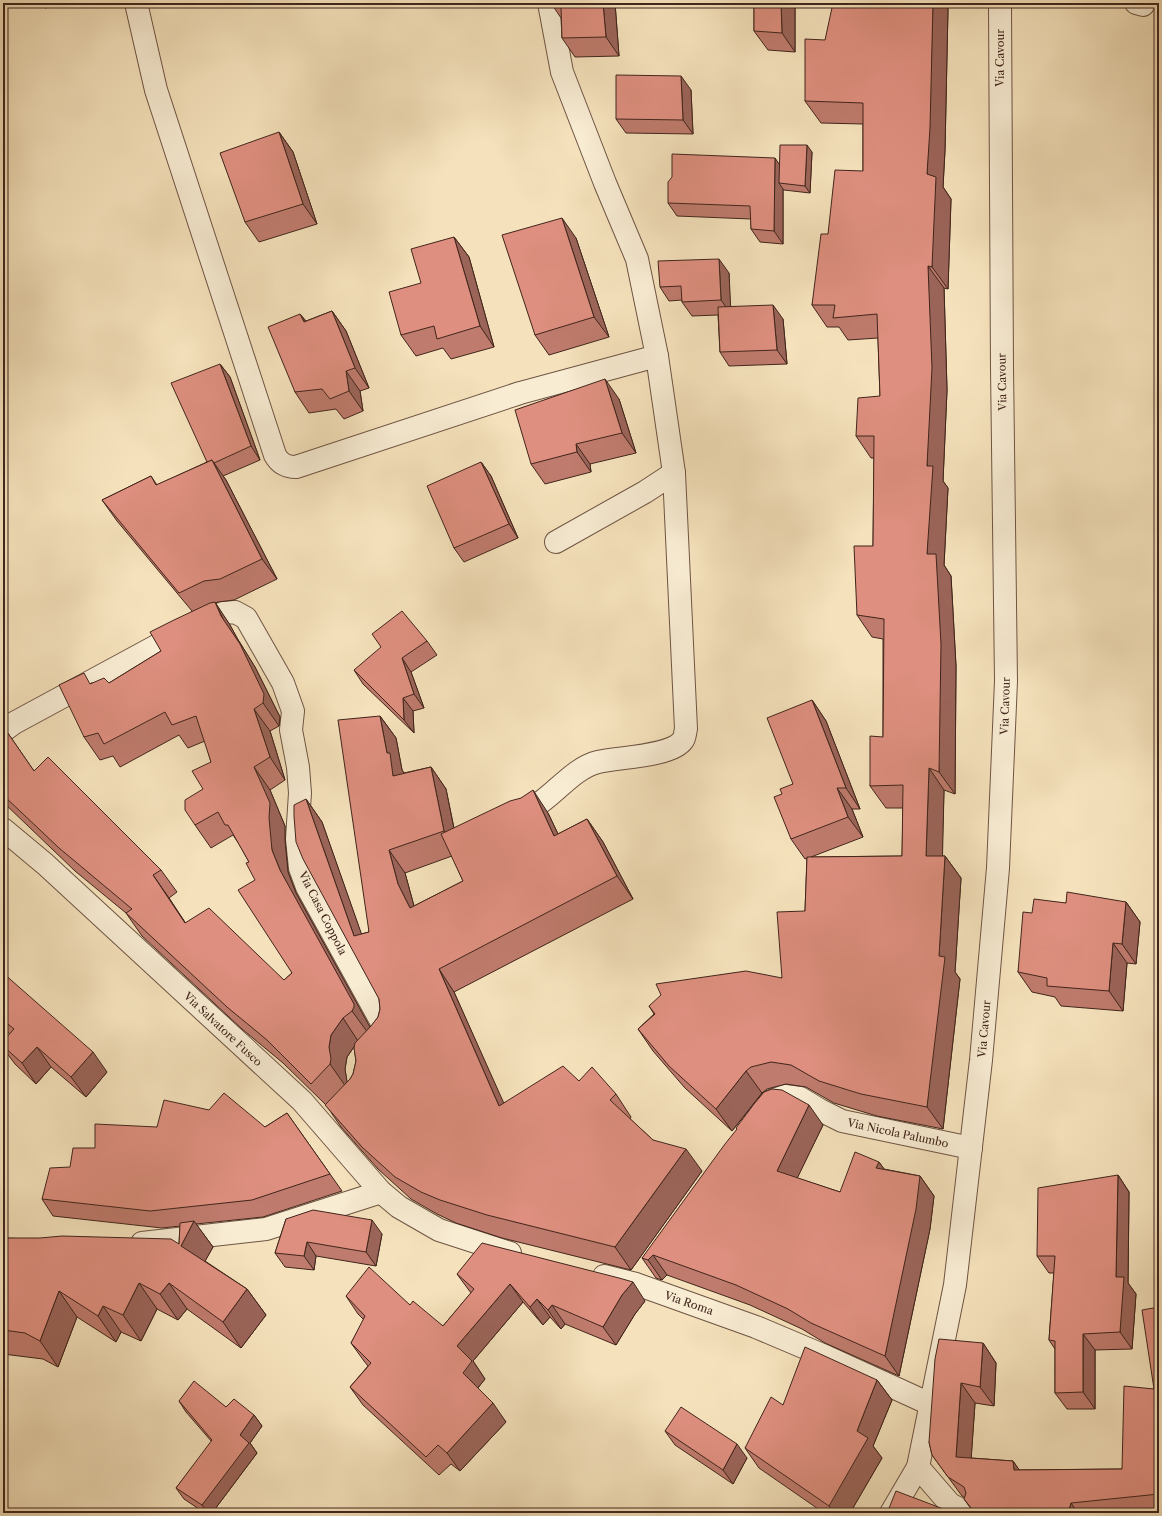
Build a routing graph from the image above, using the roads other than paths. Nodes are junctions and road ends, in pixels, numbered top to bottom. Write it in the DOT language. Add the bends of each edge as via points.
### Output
graph roads {
  1 [pos="136,3"];
  2 [pos="549,3"];
  3 [pos="1000,3"];
  4 [pos="657,356"];
  5 [pos="674,473"];
  6 [pos="556,542"];
  7 [pos="3,731"];
  8 [pos="496,817"];
  9 [pos="3,829"];
  10 [pos="363,1054"];
  11 [pos="341,1110"];
  12 [pos="754,1122"];
  13 [pos="324,1127"];
  14 [pos="971,1148"];
  15 [pos="380,1192"];
  16 [pos="120,1245"];
  17 [pos="529,1258"];
  18 [pos="650,1266"];
  19 [pos="583,1271"];
  20 [pos="636,1284"];
  21 [pos="930,1404"];
  22 [pos="918,1467"];
  23 [pos="891,1513"];
  24 [pos="967,1513"];
  1 -- 4 [label="street" via="159,98 275,455 283,465 296,467 520,393"];
  2 -- 4 [label="street" via="562,72 637,259"];
  3 -- 14 [label="street, Via Cavour" via="1006,680 998,868"];
  4 -- 5 [label="street"];
  5 -- 6 [label="street"];
  5 -- 8 [label="street" via="686,729 684,740 677,746 660,752 597,762 579,771 530,810"];
  7 -- 10 [label="street, Via Casa Coppola" via="184,631 223,613 235,612 246,618 284,683 293,711 291,730 300,792 297,839 300,868 307,887 382,1023 383,1033"];
  9 -- 13 [label="street, Via Salvatore Fusco" via="45,864 302,1101"];
  11 -- 13 [label="street"];
  12 -- 14 [label="street, Via Nicola Palumbo" via="771,1101 785,1096 800,1098 842,1121"];
  13 -- 15 [label="street, Via Salvatore Fusco"];
  14 -- 21 [label="street, Via Cavour" via="955,1285"];
  15 -- 16 [label="street" via="266,1229"];
  15 -- 17 [label="street, Via Salvatore Fusco" via="399,1207 439,1230"];
  18 -- 20 [label="street"];
  19 -- 20 [label="street, Via Roma"];
  20 -- 21 [label="street, Via Roma" via="756,1327"];
  21 -- 22 [label="street, Via Cavour"];
  22 -- 23 [label="street, Via Cavour"];
  22 -- 24 [label="street" via="950,1504"];
}
